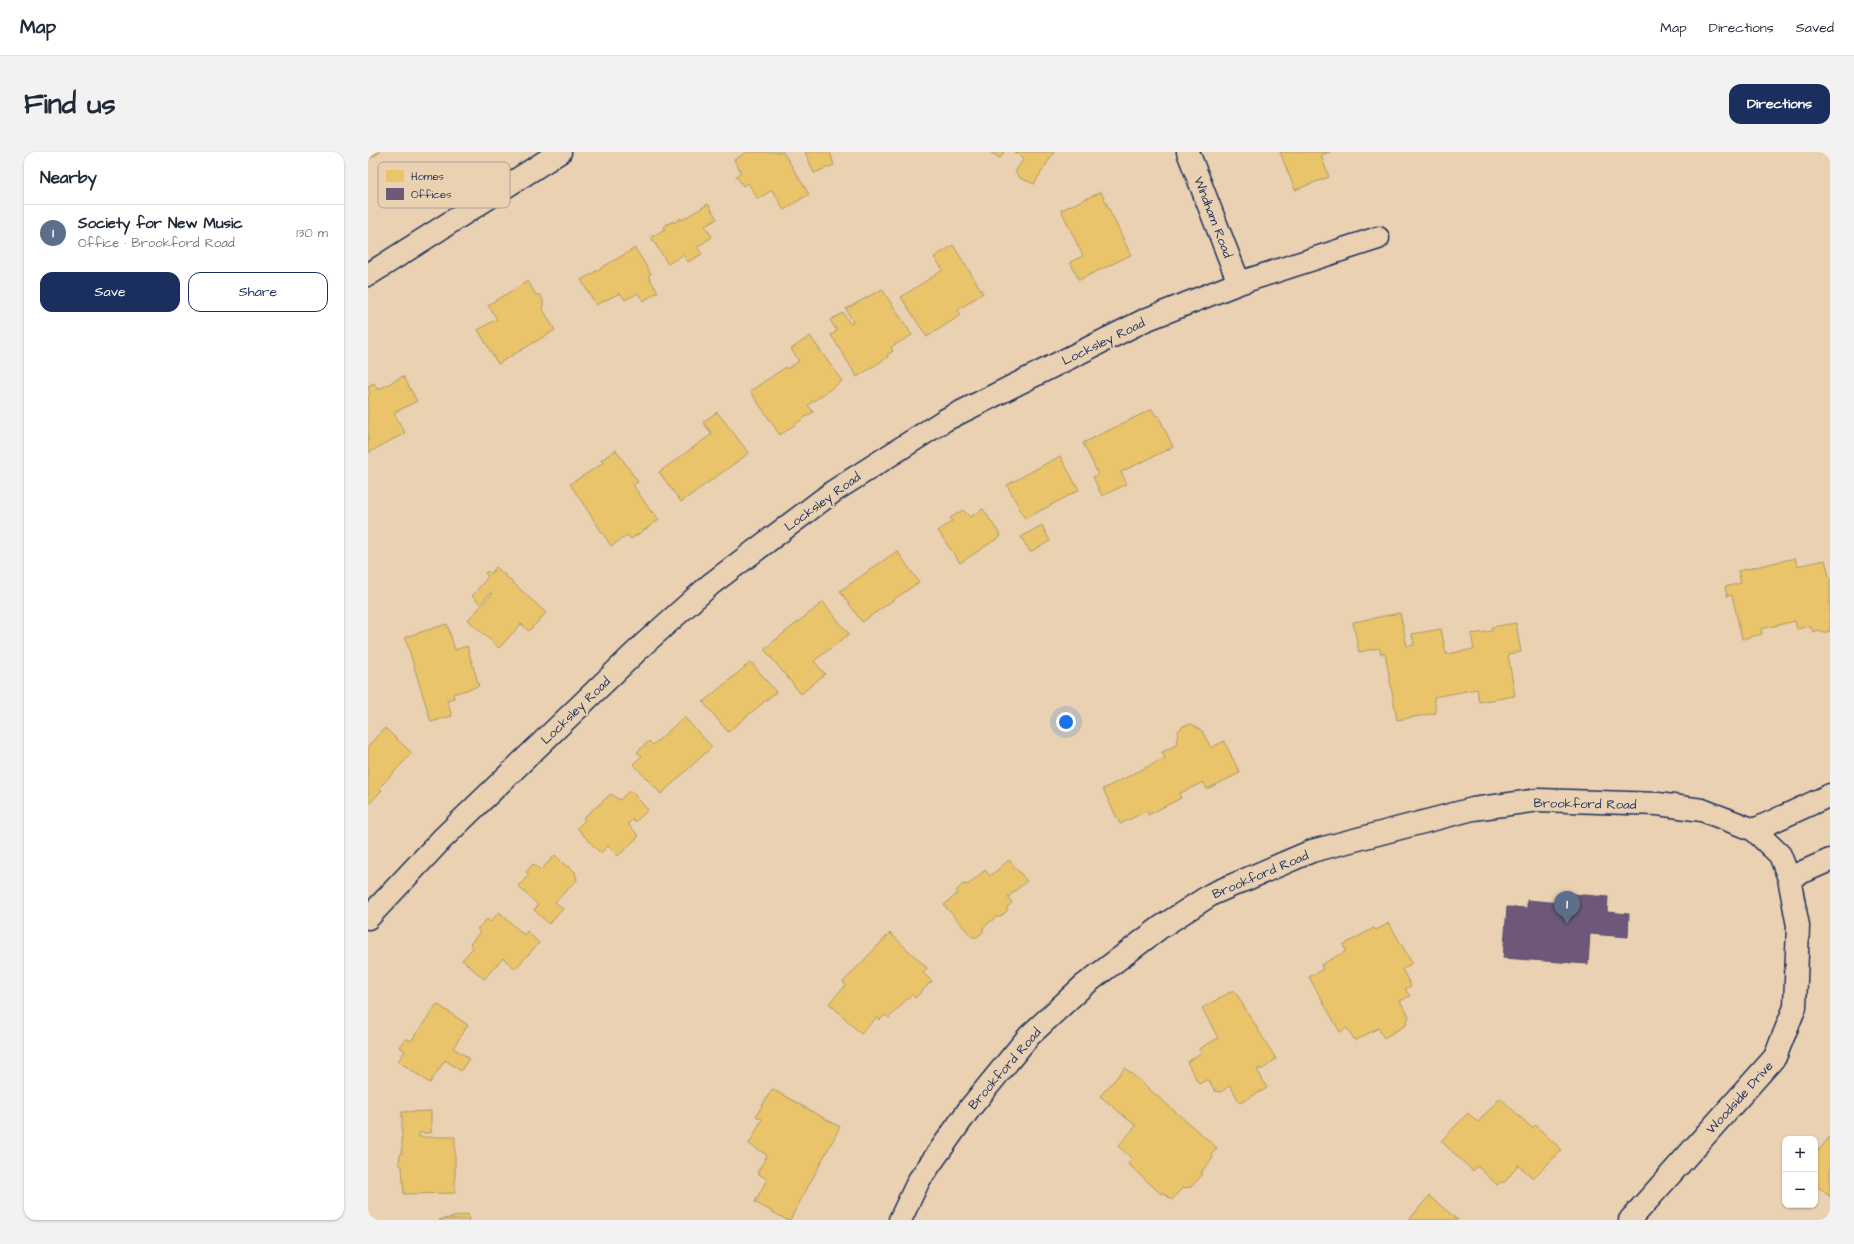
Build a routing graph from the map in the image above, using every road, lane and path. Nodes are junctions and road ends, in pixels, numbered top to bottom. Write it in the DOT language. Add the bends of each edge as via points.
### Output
graph roads {
  1 [pos="560,152"];
  2 [pos="1188,152"];
  3 [pos="510,184"];
  4 [pos="473,208"];
  5 [pos="1378,238"];
  6 [pos="368,275"];
  7 [pos="1239,283"];
  8 [pos="1830,795"];
  9 [pos="1754,830"];
  10 [pos="1830,860"];
  11 [pos="1789,878"];
  12 [pos="368,918"];
  13 [pos="900,1220"];
  14 [pos="1630,1220"];
  1 -- 3 [label="street"];
  2 -- 7 [label="street, Windham Road"];
  4 -- 6 [label="street"];
  5 -- 7 [label="street, Locksley Road"];
  7 -- 12 [label="street, Locksley Road" via="1145,320 944,420 834,491 711,584 644,644 442,839"];
  8 -- 9 [label="street"];
  9 -- 11 [label="street, Brookford Road" via="1780,855"];
  9 -- 13 [label="street, Brookford Road" via="1702,810 1658,804 1538,800 1473,809 1312,851 1212,894 1161,927 1083,986 1029,1036 970,1108 919,1180"];
  10 -- 11 [label="street"];
  11 -- 14 [label="street, Woodside Drive" via="1798,926 1795,1007 1775,1057"];
}
